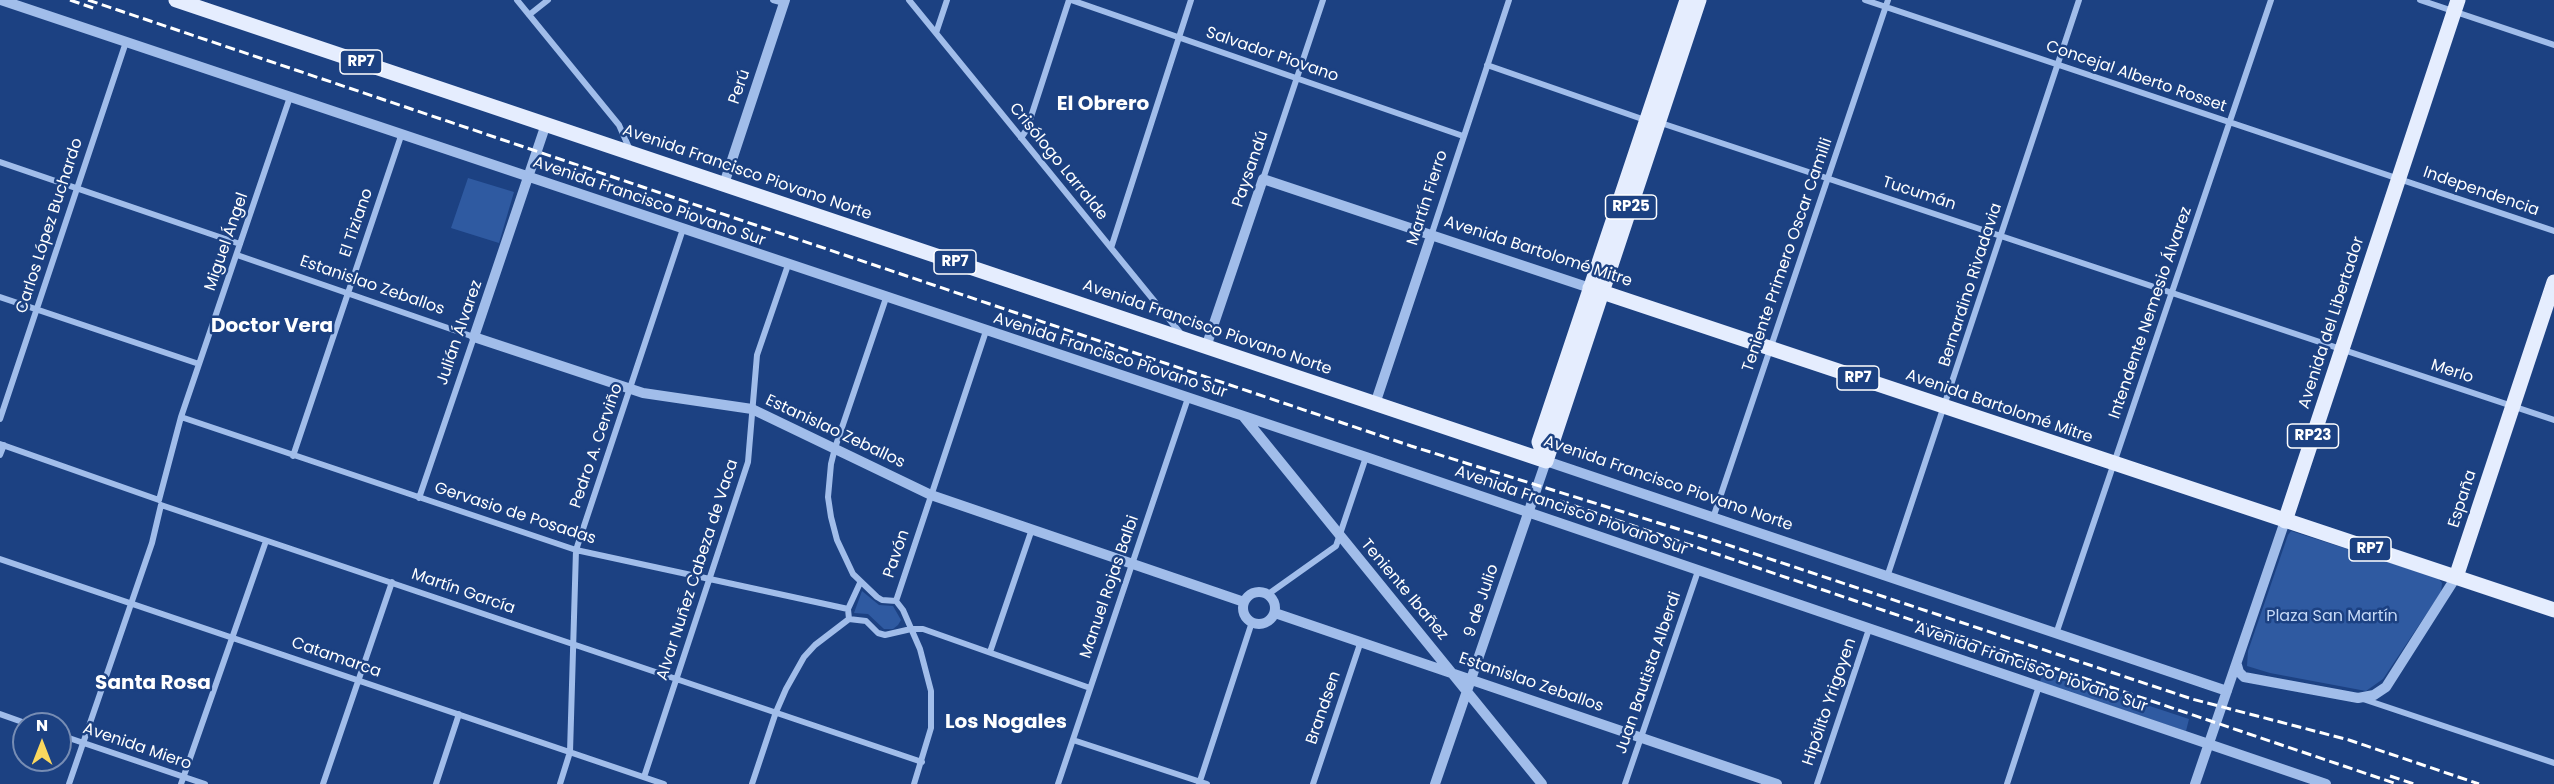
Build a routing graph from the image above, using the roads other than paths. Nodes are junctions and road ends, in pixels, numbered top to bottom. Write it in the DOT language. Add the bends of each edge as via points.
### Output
graph roads {
  1 [pos="1,0"];
  2 [pos="176,0"];
  3 [pos="517,0"];
  4 [pos="548,0"];
  5 [pos="909,0"];
  6 [pos="947,0"];
  7 [pos="1191,0"];
  8 [pos="1323,0"];
  9 [pos="1509,0"];
  10 [pos="1687,0"];
  11 [pos="1699,0"];
  12 [pos="1865,0"];
  13 [pos="2079,0"];
  14 [pos="2271,0"];
  15 [pos="2420,0"];
  16 [pos="781,1"];
  17 [pos="1074,1"];
  18 [pos="1886,3"];
  19 [pos="2456,6"];
  20 [pos="529,15"];
  21 [pos="936,33"];
  22 [pos="1179,36"];
  23 [pos="126,42"];
  24 [pos="2554,45"];
  25 [pos="1487,65"];
  26 [pos="2058,65"];
  27 [pos="1297,78"];
  28 [pos="290,97"];
  29 [pos="1652,121"];
  30 [pos="2230,122"];
  31 [pos="546,124"];
  32 [pos="401,136"];
  33 [pos="1463,136"];
  34 [pos="1021,138"];
  35 [pos="631,152"];
  36 [pos="0,162"];
  37 [pos="529,177"];
  38 [pos="1828,178"];
  39 [pos="1263,179"];
  40 [pos="2399,179"];
  41 [pos="724,184"];
  42 [pos="77,188"];
  43 [pos="683,229"];
  44 [pos="2554,231"];
  45 [pos="1431,236"];
  46 [pos="2001,236"];
  47 [pos="240,244"];
  48 [pos="1111,248"];
  49 [pos="237,255"];
  50 [pos="788,265"];
  51 [pos="2554,282"];
  52 [pos="1597,290"];
  53 [pos="2171,292"];
  54 [pos="348,294"];
  55 [pos="0,297"];
  56 [pos="886,298"];
  57 [pos="37,309"];
  58 [pos="986,331"];
  59 [pos="474,337"];
  60 [pos="1186,340"];
  61 [pos="1206,347"];
  62 [pos="1771,349"];
  63 [pos="2342,350"];
  64 [pos="199,364"];
  65 [pos="630,390"];
  66 [pos="1188,398"];
  67 [pos="1375,404"];
  68 [pos="1946,407"];
  69 [pos="2512,407"];
  70 [pos="752,409"];
  71 [pos="1242,415"];
  72 [pos="181,417"];
  73 [pos="0,419"];
  74 [pos="2554,420"];
  75 [pos="2,444"];
  76 [pos="835,448"];
  77 [pos="0,455"];
  78 [pos="293,456"];
  79 [pos="1366,457"];
  80 [pos="1546,461"];
  81 [pos="2114,464"];
  82 [pos="932,495"];
  83 [pos="419,498"];
  84 [pos="160,502"];
  85 [pos="1529,512"];
  86 [pos="1713,518"];
  87 [pos="2285,521"];
  88 [pos="1032,529"];
  89 [pos="1341,537"];
  90 [pos="266,541"];
  91 [pos="576,550"];
  92 [pos="0,559"];
  93 [pos="1133,563"];
  94 [pos="1698,571"];
  95 [pos="1887,577"];
  96 [pos="2456,577"];
  97 [pos="710,581"];
  98 [pos="392,582"];
  99 [pos="860,583"];
  100 [pos="1268,595"];
  101 [pos="896,601"];
  102 [pos="1244,602"];
  103 [pos="131,603"];
  104 [pos="848,609"];
  105 [pos="2554,610"];
  106 [pos="1275,613"];
  107 [pos="849,619"];
  108 [pos="1252,622"];
  109 [pos="911,629"];
  110 [pos="1869,629"];
  111 [pos="2056,634"];
  112 [pos="231,637"];
  113 [pos="1361,641"];
  114 [pos="573,644"];
  115 [pos="990,652"];
  116 [pos="2237,664"];
  117 [pos="1452,672"];
  118 [pos="1472,678"];
  119 [pos="677,679"];
  120 [pos="2255,679"];
  121 [pos="359,680"];
  122 [pos="2039,686"];
  123 [pos="1090,688"];
  124 [pos="1467,690"];
  125 [pos="2227,691"];
  126 [pos="2362,699"];
  127 [pos="776,712"];
  128 [pos="459,714"];
  129 [pos="1641,737"];
  130 [pos="72,739"];
  131 [pos="1073,740"];
  132 [pos="83,743"];
  133 [pos="2209,743"];
  134 [pos="570,752"];
  135 [pos="922,762"];
  136 [pos="2554,763"];
  137 [pos="184,777"];
  138 [pos="644,777"];
  139 [pos="1202,783"];
  140 [pos="69,784"];
  141 [pos="181,784"];
  142 [pos="205,784"];
  143 [pos="323,784"];
  144 [pos="436,784"];
  145 [pos="560,784"];
  146 [pos="664,784"];
  147 [pos="752,784"];
  148 [pos="914,784"];
  149 [pos="1058,784"];
  150 [pos="1313,784"];
  151 [pos="1435,784"];
  152 [pos="1542,784"];
  153 [pos="1625,784"];
  154 [pos="1777,784"];
  155 [pos="1816,784"];
  156 [pos="2007,784"];
  157 [pos="2195,784"];
  158 [pos="2325,784"];
  1 -- 23 [label="street, Avenida Francisco Piovano Sur"];
  2 -- 31 [label="main road, Avenida Francisco Piovano Norte / RP7"];
  3 -- 20 [label="street"];
  4 -- 20 [label="street"];
  5 -- 21 [label="street, Crisólogo Larralde"];
  6 -- 21 [label="street"];
  7 -- 22 [label="street"];
  8 -- 27 [label="street, Paysandú"];
  9 -- 25 [label="street, Martín Fierro"];
  10 -- 29 [label="main road, RP25"];
  11 -- 29 [label="main road, RP25"];
  12 -- 18 [label="street, Concejal Alberto Rosset"];
  13 -- 26 [label="street, Bernardino Rivadavia"];
  14 -- 30 [label="street, Intendente Nemesio Álvarez"];
  15 -- 19 [label="street"];
  16 -- 41 [label="street, Perú"];
  17 -- 22 [label="street, Salvador Piovano"];
  17 -- 34 [label="street"];
  18 -- 26 [label="street, Concejal Alberto Rosset"];
  18 -- 38 [label="street, Teniente Primero Oscar Camilli"];
  19 -- 24 [label="street"];
  19 -- 40 [label="main road, Avenida del Libertador / RP23"];
  20 -- 35 [label="street" via="619,125"];
  21 -- 34 [label="street, Crisólogo Larralde"];
  22 -- 27 [label="street, Salvador Piovano"];
  22 -- 48 [label="street"];
  23 -- 28 [label="street, Avenida Francisco Piovano Sur"];
  23 -- 42 [label="street, Carlos López Buchardo"];
  25 -- 29 [label="street, Tucumán"];
  25 -- 33 [label="street, Martín Fierro"];
  26 -- 30 [label="street, Concejal Alberto Rosset"];
  26 -- 46 [label="street, Bernardino Rivadavia"];
  27 -- 33 [label="street, Salvador Piovano"];
  27 -- 39 [label="street, Paysandú"];
  28 -- 32 [label="street, Avenida Francisco Piovano Sur"];
  28 -- 47 [label="street, Miguel Ángel"];
  29 -- 38 [label="street, Tucumán"];
  29 -- 52 [label="main road, RP25"];
  30 -- 40 [label="street, Concejal Alberto Rosset"];
  30 -- 53 [label="street, Intendente Nemesio Álvarez"];
  31 -- 35 [label="main road, Avenida Francisco Piovano Norte / RP7"];
  31 -- 37 [label="street, Julián Álvarez"];
  32 -- 37 [label="street, Avenida Francisco Piovano Sur"];
  32 -- 54 [label="street, El Tiziano"];
  33 -- 45 [label="street, Martín Fierro"];
  34 -- 48 [label="street, Crisólogo Larralde"];
  35 -- 41 [label="main road, Avenida Francisco Piovano Norte / RP7"];
  36 -- 42 [label="street"];
  37 -- 43 [label="street, Avenida Francisco Piovano Sur"];
  37 -- 59 [label="street, Julián Álvarez"];
  38 -- 46 [label="street, Tucumán"];
  38 -- 62 [label="street, Teniente Primero Oscar Camilli"];
  39 -- 45 [label="street, Avenida Bartolomé Mitre"];
  39 -- 61 [label="street, Paysandú"];
  40 -- 44 [label="street, Independencia"];
  40 -- 63 [label="main road, Avenida del Libertador / RP23"];
  41 -- 60 [label="main road, Avenida Francisco Piovano Norte / RP7"];
  42 -- 47 [label="street"];
  42 -- 57 [label="street, Carlos López Buchardo"];
  43 -- 50 [label="street, Avenida Francisco Piovano Sur"];
  43 -- 65 [label="street, Pedro A. Cerviño"];
  45 -- 52 [label="street, Avenida Bartolomé Mitre"];
  45 -- 67 [label="street, Martín Fierro"];
  46 -- 53 [label="street, Tucumán"];
  46 -- 68 [label="street, Bernardino Rivadavia"];
  47 -- 49 [label="street, Miguel Ángel"];
  48 -- 60 [label="street, Crisólogo Larralde"];
  49 -- 54 [label="street, Estanislao Zeballos"];
  49 -- 64 [label="street, Miguel Ángel"];
  50 -- 56 [label="street, Avenida Francisco Piovano Sur"];
  50 -- 70 [label="street, Alvar Nuñez Cabeza de Vaca" via="759,346"];
  51 -- 69 [label="main road, España"];
  52 -- 62 [label="main road, Avenida Bartolomé Mitre / RP7"];
  52 -- 80 [label="main road"];
  53 -- 63 [label="street, Tucumán"];
  53 -- 81 [label="street, Intendente Nemesio Álvarez"];
  54 -- 59 [label="street, Estanislao Zeballos"];
  54 -- 78 [label="street, El Tiziano"];
  55 -- 57 [label="street"];
  56 -- 58 [label="street, Avenida Francisco Piovano Sur"];
  56 -- 76 [label="street"];
  57 -- 64 [label="street"];
  57 -- 73 [label="street, Carlos López Buchardo"];
  58 -- 66 [label="street, Avenida Francisco Piovano Sur"];
  58 -- 82 [label="street, Pavón"];
  59 -- 65 [label="street, Estanislao Zeballos"];
  59 -- 83 [label="street, Julián Álvarez"];
  60 -- 61 [label="main road, Avenida Francisco Piovano Norte / RP7"];
  61 -- 67 [label="main road, Avenida Francisco Piovano Norte / RP7"];
  62 -- 68 [label="main road, Avenida Bartolomé Mitre / RP7"];
  62 -- 86 [label="street, Teniente Primero Oscar Camilli"];
  63 -- 69 [label="street, Merlo"];
  63 -- 87 [label="main road, Avenida del Libertador / RP23"];
  64 -- 72 [label="street, Miguel Ángel"];
  65 -- 70 [label="street, Estanislao Zeballos"];
  65 -- 91 [label="street, Pedro A. Cerviño"];
  66 -- 71 [label="street, Avenida Francisco Piovano Sur"];
  66 -- 93 [label="street, Manuel Rojas Balbi"];
  67 -- 80 [label="main road, Avenida Francisco Piovano Norte / RP7"];
  68 -- 81 [label="main road, Avenida Bartolomé Mitre / RP7"];
  68 -- 95 [label="street, Bernardino Rivadavia"];
  69 -- 74 [label="street, Merlo"];
  69 -- 96 [label="main road, España"];
  70 -- 76 [label="street, Estanislao Zeballos"];
  70 -- 97 [label="street, Alvar Nuñez Cabeza de Vaca" via="748,462"];
  71 -- 79 [label="street, Avenida Francisco Piovano Sur"];
  71 -- 89 [label="street, Teniente Ibañez"];
  72 -- 78 [label="street, Gervasio de Posadas"];
  72 -- 84 [label="street, Miguel Ángel"];
  75 -- 77 [label="street"];
  75 -- 84 [label="street, Martín García"];
  76 -- 82 [label="street, Estanislao Zeballos"];
  76 -- 99 [label="street" via="828,497 831,517 845,561"];
  78 -- 83 [label="street, Gervasio de Posadas"];
  79 -- 85 [label="street, Avenida Francisco Piovano Sur"];
  79 -- 89 [label="street"];
  80 -- 85 [label="street, 9 de Julio"];
  80 -- 86 [label="street, Avenida Francisco Piovano Norte"];
  81 -- 87 [label="main road, Avenida Bartolomé Mitre / RP7"];
  81 -- 111 [label="street, Intendente Nemesio Álvarez"];
  82 -- 88 [label="street, Estanislao Zeballos"];
  82 -- 101 [label="street, Pavón"];
  83 -- 91 [label="street, Gervasio de Posadas"];
  84 -- 90 [label="street, Martín García"];
  84 -- 103 [label="street, Miguel Ángel" via="152,543"];
  85 -- 94 [label="street, Avenida Francisco Piovano Sur"];
  85 -- 118 [label="street, 9 de Julio"];
  86 -- 95 [label="street, Avenida Francisco Piovano Norte"];
  87 -- 96 [label="main road, Avenida Bartolomé Mitre / RP7"];
  87 -- 116 [label="street, Avenida del Libertador / RP23"];
  88 -- 93 [label="street, Estanislao Zeballos"];
  88 -- 115 [label="street"];
  89 -- 100 [label="street" via="1332,551"];
  89 -- 117 [label="street, Teniente Ibañez"];
  90 -- 98 [label="street, Martín García"];
  90 -- 112 [label="street"];
  91 -- 97 [label="street, Gervasio de Posadas"];
  91 -- 114 [label="street, Pedro A. Cerviño"];
  92 -- 103 [label="street, Catamarca"];
  93 -- 102 [label="street, Estanislao Zeballos"];
  93 -- 123 [label="street, Manuel Rojas Balbi"];
  94 -- 110 [label="street, Avenida Francisco Piovano Sur"];
  94 -- 129 [label="street, Juan Bautista Alberdi"];
  95 -- 111 [label="street, Avenida Francisco Piovano Norte"];
  96 -- 105 [label="main road, Avenida Bartolomé Mitre / RP7"];
  96 -- 126 [label="street, España" via="2386,687"];
  97 -- 104 [label="street, Gervasio de Posadas"];
  97 -- 119 [label="street, Alvar Nuñez Cabeza de Vaca"];
  98 -- 114 [label="street, Martín García"];
  98 -- 121 [label="street"];
  99 -- 101 [label="street" via="882,600"];
  99 -- 104 [label="street"];
  100 -- 102 [label="street" via="1251,594"];
  100 -- 106 [label="street" via="1275,604"];
  101 -- 109 [label="street, Pavón"];
  102 -- 108 [label="street" via="1243,610"];
  103 -- 112 [label="street, Catamarca"];
  103 -- 132 [label="street, Miguel Ángel"];
  104 -- 107 [label="street"];
  106 -- 108 [label="street" via="1266,622"];
  106 -- 113 [label="street, Estanislao Zeballos"];
  107 -- 109 [label="street" via="866,621 885,635"];
  107 -- 127 [label="street" via="804,657"];
  108 -- 139 [label="street"];
  109 -- 115 [label="street" via="922,629"];
  109 -- 135 [label="street, Pavón" via="929,679 931,699 931,728"];
  110 -- 122 [label="street, Avenida Francisco Piovano Sur"];
  110 -- 155 [label="street, Hipólito Yrigoyen"];
  111 -- 125 [label="street, Avenida Francisco Piovano Norte"];
  112 -- 121 [label="street, Catamarca"];
  112 -- 137 [label="street"];
  113 -- 117 [label="street, Estanislao Zeballos"];
  113 -- 150 [label="street, Brandsen"];
  114 -- 119 [label="street, Martín García"];
  114 -- 134 [label="street, Pedro A. Cerviño"];
  115 -- 123 [label="street"];
  116 -- 120 [label="street" via="2244,677"];
  116 -- 125 [label="street, Avenida del Libertador / RP23"];
  117 -- 118 [label="street, Estanislao Zeballos"];
  117 -- 124 [label="street, Teniente Ibañez"];
  118 -- 124 [label="street, 9 de Julio"];
  118 -- 129 [label="street, Estanislao Zeballos"];
  119 -- 127 [label="street, Martín García"];
  119 -- 138 [label="street, Alvar Nuñez Cabeza de Vaca"];
  120 -- 125 [label="street"];
  120 -- 126 [label="street"];
  121 -- 128 [label="street, Catamarca"];
  121 -- 143 [label="street"];
  122 -- 133 [label="street, Avenida Francisco Piovano Sur"];
  122 -- 156 [label="street"];
  123 -- 131 [label="street, Manuel Rojas Balbi"];
  124 -- 151 [label="street, 9 de Julio"];
  124 -- 152 [label="street, Teniente Ibañez"];
  125 -- 133 [label="street, Avenida del Libertador"];
  126 -- 136 [label="street"];
  127 -- 135 [label="street, Martín García"];
  127 -- 147 [label="street"];
  128 -- 134 [label="street, Catamarca"];
  128 -- 144 [label="street"];
  129 -- 153 [label="street, Juan Bautista Alberdi"];
  129 -- 154 [label="street, Estanislao Zeballos"];
  130 -- 132 [label="street, Avenida Miero"];
  131 -- 139 [label="street"];
  131 -- 149 [label="street, Manuel Rojas Balbi"];
  132 -- 137 [label="street, Avenida Miero"];
  132 -- 140 [label="street, Miguel Ángel"];
  133 -- 157 [label="street, Avenida del Libertador"];
  133 -- 158 [label="street, Avenida Francisco Piovano Sur"];
  134 -- 138 [label="street, Catamarca"];
  134 -- 145 [label="street, Pedro A. Cerviño"];
  135 -- 148 [label="street, Pavón"];
  137 -- 141 [label="street"];
  137 -- 142 [label="street, Avenida Miero"];
  138 -- 146 [label="street, Catamarca"];
}
